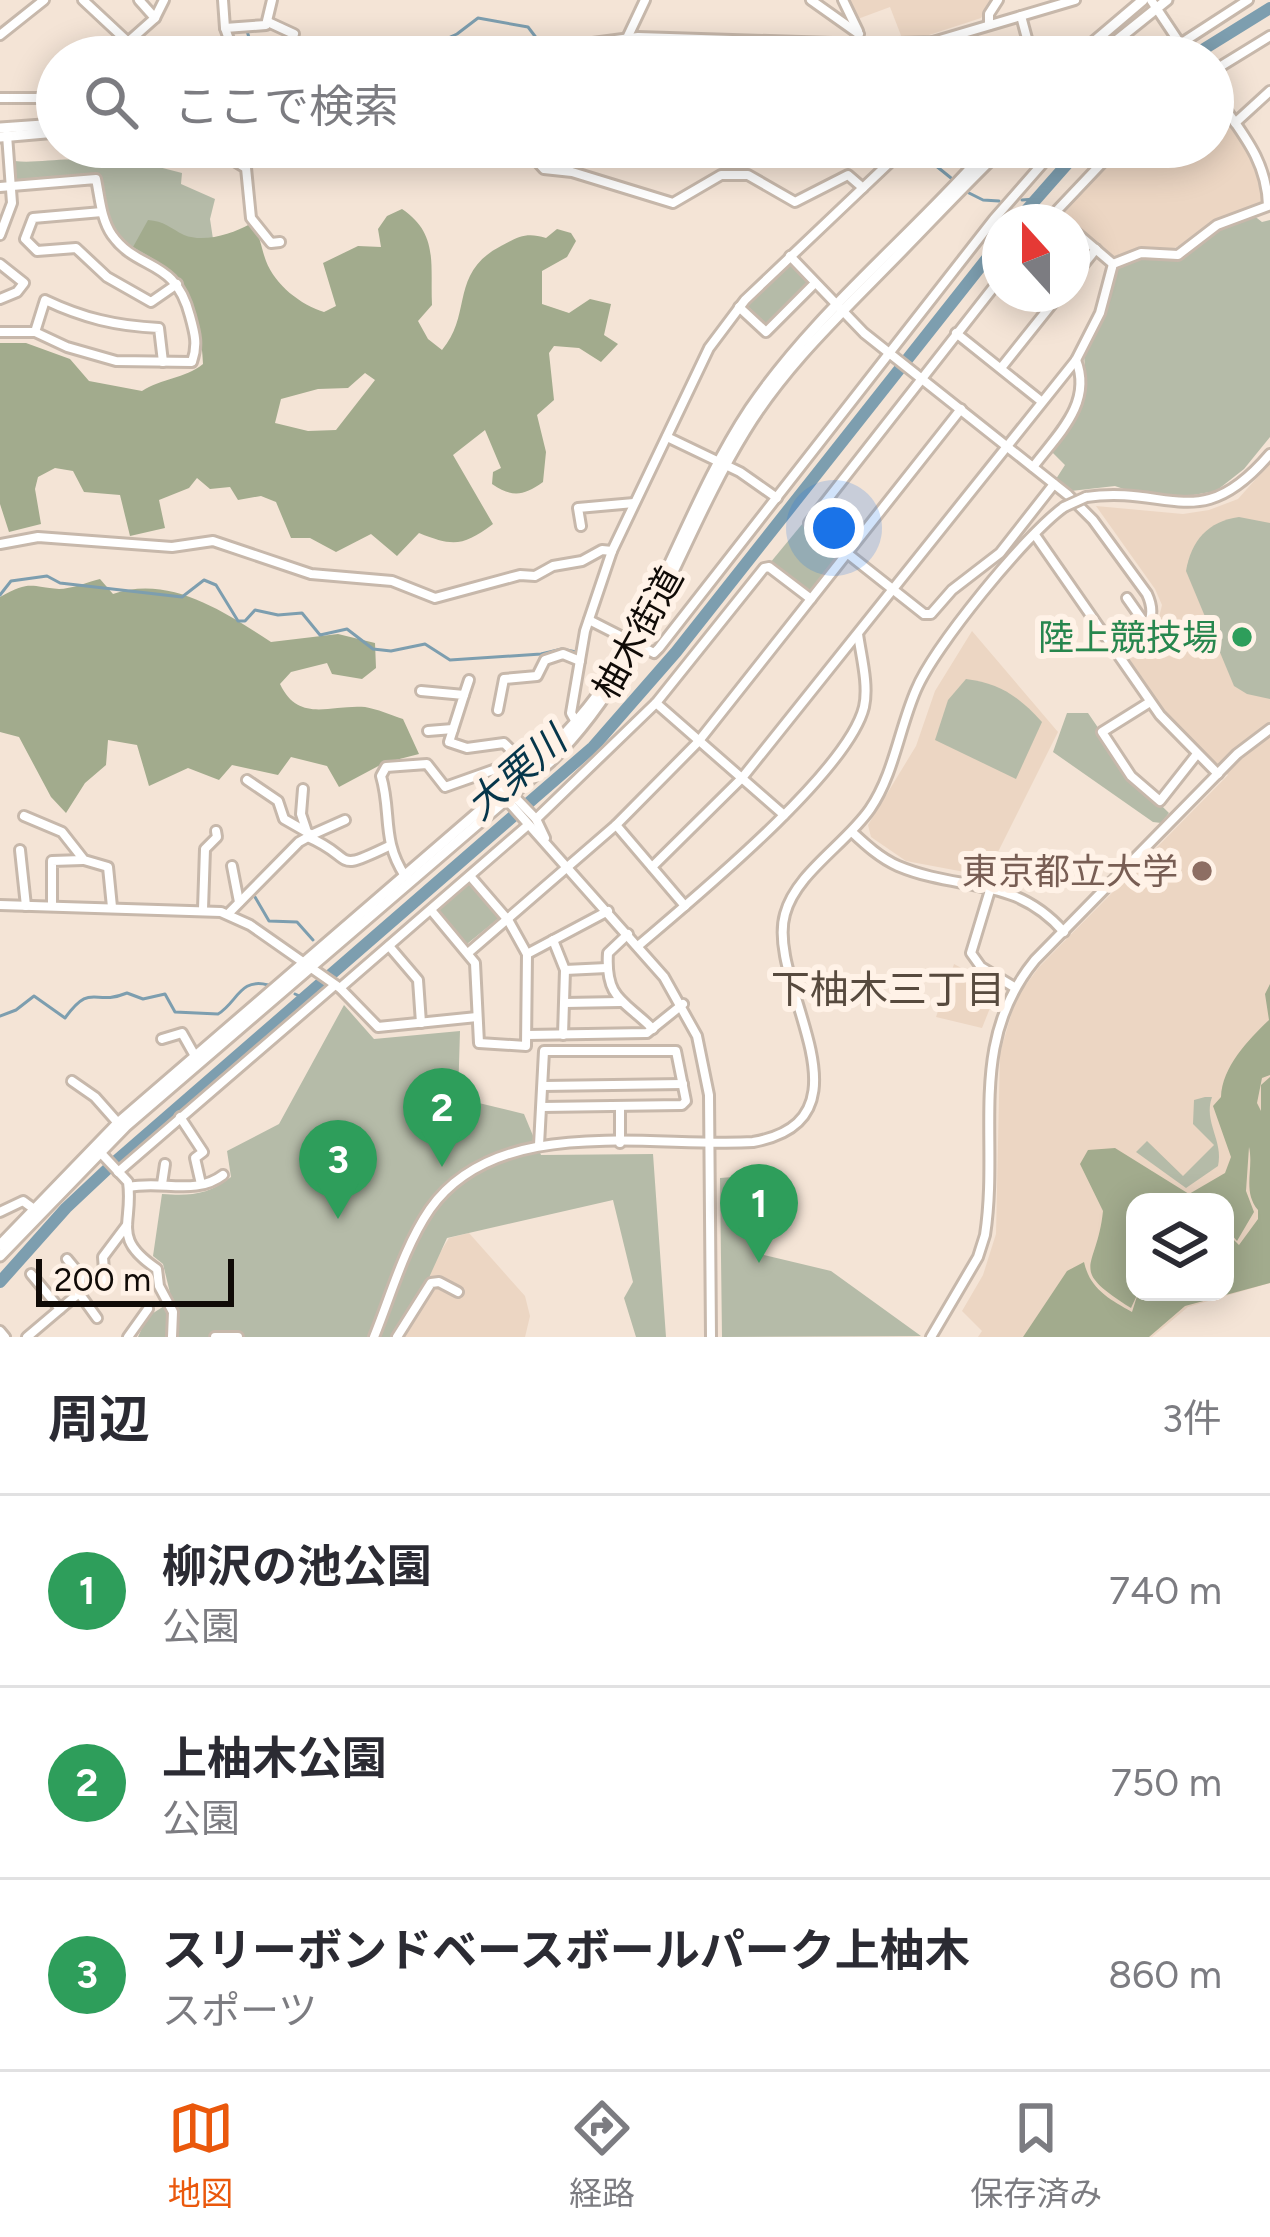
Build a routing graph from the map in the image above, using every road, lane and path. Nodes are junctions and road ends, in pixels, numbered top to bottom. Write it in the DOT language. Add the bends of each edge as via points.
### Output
graph roads {
  1 [pos="44,0"];
  2 [pos="83,0"];
  3 [pos="140,0"];
  4 [pos="164,0"];
  5 [pos="223,0"];
  6 [pos="272,0"];
  7 [pos="646,0"];
  8 [pos="811,0"];
  9 [pos="843,0"];
  10 [pos="998,0"];
  11 [pos="1075,0"];
  12 [pos="1167,0"];
  13 [pos="1248,0"];
  14 [pos="1150,3"];
  15 [pos="1021,16"];
  16 [pos="155,18"];
  17 [pos="268,22"];
  18 [pos="989,26"];
  19 [pos="225,28"];
  20 [pos="0,34"];
  21 [pos="294,34"];
  22 [pos="859,34"];
  23 [pos="118,36"];
  24 [pos="130,36"];
  25 [pos="228,36"];
  26 [pos="628,36"];
  27 [pos="954,36"];
  28 [pos="1026,36"];
  29 [pos="1105,36"];
  30 [pos="1117,36"];
  31 [pos="1174,36"];
  32 [pos="1202,36"];
  33 [pos="1270,36"];
  34 [pos="1234,58"];
  35 [pos="1270,91"];
  36 [pos="0,98"];
  37 [pos="36,98"];
  38 [pos="1235,124"];
  39 [pos="36,130"];
  40 [pos="3,132"];
  41 [pos="247,168"];
  42 [pos="543,168"];
  43 [pos="884,168"];
  44 [pos="975,168"];
  45 [pos="1039,168"];
  46 [pos="1097,168"];
  47 [pos="11,186"];
  48 [pos="0,187"];
  49 [pos="863,188"];
  50 [pos="1062,204"];
  51 [pos="102,212"];
  52 [pos="0,235"];
  53 [pos="280,242"];
  54 [pos="1090,244"];
  55 [pos="1096,249"];
  56 [pos="790,256"];
  57 [pos="1090,256"];
  58 [pos="0,264"];
  59 [pos="1113,264"];
  60 [pos="815,283"];
  61 [pos="177,284"];
  62 [pos="0,299"];
  63 [pos="982,301"];
  64 [pos="740,307"];
  65 [pos="840,308"];
  66 [pos="1046,312"];
  67 [pos="0,332"];
  68 [pos="35,332"];
  69 [pos="956,333"];
  70 [pos="893,356"];
  71 [pos="1076,360"];
  72 [pos="164,362"];
  73 [pos="1001,368"];
  74 [pos="921,378"];
  75 [pos="1041,401"];
  76 [pos="961,409"];
  77 [pos="667,436"];
  78 [pos="1007,446"];
  79 [pos="1270,454"];
  80 [pos="723,464"];
  81 [pos="1261,464"];
  82 [pos="1033,467"];
  83 [pos="1270,472"];
  84 [pos="1054,484"];
  85 [pos="777,497"];
  86 [pos="634,503"];
  87 [pos="581,526"];
  88 [pos="1035,535"];
  89 [pos="0,544"];
  90 [pos="613,551"];
  91 [pos="848,554"];
  92 [pos="893,589"];
  93 [pos="1126,598"];
  94 [pos="811,599"];
  95 [pos="589,620"];
  96 [pos="1148,628"];
  97 [pos="858,633"];
  98 [pos="634,643"];
  99 [pos="1117,652"];
  100 [pos="580,661"];
  101 [pos="469,680"];
  102 [pos="421,691"];
  103 [pos="464,695"];
  104 [pos="1150,702"];
  105 [pos="656,703"];
  106 [pos="498,710"];
  107 [pos="576,722"];
  108 [pos="453,729"];
  109 [pos="1270,729"];
  110 [pos="428,730"];
  111 [pos="698,742"];
  112 [pos="548,752"];
  113 [pos="1197,754"];
  114 [pos="519,758"];
  115 [pos="1218,774"];
  116 [pos="742,778"];
  117 [pos="247,780"];
  118 [pos="303,789"];
  119 [pos="508,794"];
  120 [pos="784,814"];
  121 [pos="24,816"];
  122 [pos="345,820"];
  123 [pos="530,820"];
  124 [pos="616,825"];
  125 [pos="216,831"];
  126 [pos="852,832"];
  127 [pos="309,834"];
  128 [pos="389,846"];
  129 [pos="20,850"];
  130 [pos="84,860"];
  131 [pos="232,866"];
  132 [pos="569,866"];
  133 [pos="652,867"];
  134 [pos="405,876"];
  135 [pos="470,876"];
  136 [pos="991,887"];
  137 [pos="240,903"];
  138 [pos="0,905"];
  139 [pos="26,906"];
  140 [pos="52,906"];
  141 [pos="685,906"];
  142 [pos="112,907"];
  143 [pos="203,909"];
  144 [pos="430,910"];
  145 [pos="608,911"];
  146 [pos="228,914"];
  147 [pos="507,919"];
  148 [pos="1064,932"];
  149 [pos="628,934"];
  150 [pos="553,940"];
  151 [pos="389,946"];
  152 [pos="638,946"];
  153 [pos="468,952"];
  154 [pos="527,954"];
  155 [pos="310,968"];
  156 [pos="607,968"];
  157 [pos="565,970"];
  158 [pos="336,986"];
  159 [pos="1014,987"];
  160 [pos="620,1002"];
  161 [pos="565,1004"];
  162 [pos="683,1004"];
  163 [pos="477,1017"];
  164 [pos="422,1023"];
  165 [pos="653,1029"];
  166 [pos="527,1035"];
  167 [pos="563,1035"];
  168 [pos="162,1039"];
  169 [pos="195,1056"];
  170 [pos="72,1081"];
  171 [pos="683,1084"];
  172 [pos="543,1086"];
  173 [pos="620,1106"];
  174 [pos="542,1107"];
  175 [pos="180,1117"];
  176 [pos="118,1123"];
  177 [pos="620,1143"];
  178 [pos="710,1143"];
  179 [pos="539,1144"];
  180 [pos="103,1155"];
  181 [pos="165,1164"];
  182 [pos="117,1171"];
  183 [pos="224,1175"];
  184 [pos="162,1184"];
  185 [pos="201,1184"];
  186 [pos="129,1187"];
  187 [pos="36,1211"];
  188 [pos="0,1213"];
  189 [pos="127,1225"];
  190 [pos="0,1245"];
  191 [pos="0,1256"];
  192 [pos="67,1259"];
  193 [pos="31,1274"];
  194 [pos="105,1284"];
  195 [pos="458,1292"];
  196 [pos="79,1293"];
  197 [pos="60,1309"];
  198 [pos="148,1309"];
  199 [pos="98,1318"];
  200 [pos="934,1333"];
  201 [pos="27,1337"];
  202 [pos="128,1337"];
  203 [pos="172,1337"];
  204 [pos="215,1337"];
  205 [pos="238,1337"];
  206 [pos="374,1337"];
  207 [pos="397,1337"];
  208 [pos="712,1337"];
  1 -- 20 [label="street"];
  2 -- 23 [label="street"];
  3 -- 16 [label="street"];
  4 -- 16 [label="street"];
  5 -- 19 [label="street"];
  6 -- 17 [label="street"];
  7 -- 26 [label="street"];
  8 -- 22 [label="street"];
  9 -- 22 [label="street"];
  10 -- 18 [label="street"];
  11 -- 15 [label="street"];
  12 -- 14 [label="main road"];
  13 -- 32 [label="street"];
  14 -- 29 [label="main road"];
  14 -- 30 [label="main road"];
  14 -- 31 [label="street"];
  15 -- 18 [label="street"];
  15 -- 28 [label="street"];
  16 -- 24 [label="street"];
  17 -- 19 [label="street"];
  17 -- 21 [label="street"];
  18 -- 27 [label="street"];
  19 -- 25 [label="street"];
  33 -- 34 [label="street"];
  35 -- 38 [label="street"];
  36 -- 37 [label="street"];
  38 -- 59 [label="street" via="1261,162 1268,206 1217,225 1178,255 1141,253"];
  39 -- 40 [label="main road"];
  40 -- 47 [label="street"];
  41 -- 53 [label="street" via="251,218 271,243"];
  42 -- 49 [label="street" via="673,203 721,175 748,175 795,202 848,175"];
  43 -- 49 [label="street"];
  44 -- 65 [label="main road, 柚木街道"];
  45 -- 70 [label="street"];
  46 -- 50 [label="street"];
  47 -- 48 [label="street"];
  47 -- 51 [label="street" via="96,179"];
  47 -- 52 [label="street" via="11,214"];
  49 -- 56 [label="street"];
  51 -- 61 [label="street" via="120,244"];
  51 -- 61 [label="street" via="33,218 25,239 38,251 76,248 152,302"];
  54 -- 55 [label="street"];
  55 -- 57 [label="street"];
  55 -- 59 [label="street"];
  56 -- 60 [label="street"];
  56 -- 64 [label="street"];
  58 -- 62 [label="street" via="25,283"];
  59 -- 71 [label="street"];
  60 -- 64 [label="street" via="766,332"];
  60 -- 65 [label="street"];
  61 -- 72 [label="street" via="198,346 192,362"];
  63 -- 69 [label="street"];
  64 -- 77 [label="street" via="709,348"];
  65 -- 70 [label="street"];
  65 -- 80 [label="main road, 柚木街道"];
  66 -- 73 [label="street"];
  67 -- 68 [label="street"];
  68 -- 72 [label="street" via="116,361"];
  68 -- 72 [label="street" via="45,300 121,327 159,328"];
  69 -- 73 [label="street"];
  69 -- 74 [label="street"];
  70 -- 74 [label="street"];
  70 -- 85 [label="street"];
  71 -- 75 [label="street"];
  71 -- 82 [label="street" via="1081,397"];
  73 -- 75 [label="street"];
  74 -- 76 [label="street"];
  74 -- 91 [label="street" via="809,519"];
  75 -- 78 [label="street"];
  76 -- 78 [label="street"];
  76 -- 91 [label="street"];
  77 -- 80 [label="street"];
  77 -- 86 [label="street"];
  78 -- 82 [label="street"];
  78 -- 92 [label="street"];
  79 -- 81 [label="street"];
  80 -- 85 [label="street"];
  80 -- 98 [label="main road, 柚木街道"];
  81 -- 83 [label="street"];
  81 -- 88 [label="street, bridge" via="1204,502 1086,497"];
  82 -- 84 [label="street"];
  84 -- 92 [label="street" via="1000,553 931,614"];
  84 -- 96 [label="street" via="1084,510 1147,594"];
  85 -- 98 [label="street" via="659,648"];
  86 -- 87 [label="street" via="578,508"];
  86 -- 90 [label="street"];
  88 -- 99 [label="street"];
  88 -- 126 [label="street" via="933,658 881,791"];
  89 -- 90 [label="street" via="38,537 172,548 213,541 311,574 392,581 436,598"];
  90 -- 95 [label="street"];
  91 -- 92 [label="street"];
  91 -- 94 [label="street"];
  92 -- 97 [label="street"];
  93 -- 96 [label="street"];
  94 -- 105 [label="street" via="764,568"];
  94 -- 111 [label="street"];
  95 -- 98 [label="street"];
  95 -- 100 [label="street"];
  96 -- 99 [label="street"];
  97 -- 116 [label="street"];
  97 -- 120 [label="street" via="866,700 860,718"];
  98 -- 107 [label="main road, 柚木街道"];
  98 -- 119 [label="main road, 柚木街道" via="584,726"];
  99 -- 104 [label="street"];
  100 -- 106 [label="street" via="563,654 545,660 537,676 504,679"];
  100 -- 107 [label="street"];
  101 -- 103 [label="street"];
  102 -- 103 [label="street"];
  103 -- 108 [label="street"];
  104 -- 113 [label="street"];
  104 -- 113 [label="street" via="1102,732 1131,776 1160,800"];
  105 -- 111 [label="street"];
  105 -- 123 [label="street"];
  107 -- 112 [label="main road, 柚木街道"];
  108 -- 110 [label="street"];
  108 -- 114 [label="street" via="448,742 504,743"];
  109 -- 115 [label="street"];
  111 -- 116 [label="street"];
  111 -- 124 [label="street"];
  112 -- 114 [label="street" via="538,744"];
  112 -- 119 [label="main road, 柚木街道"];
  113 -- 115 [label="street"];
  114 -- 128 [label="street" via="445,787 427,764 386,767"];
  115 -- 148 [label="street"];
  116 -- 120 [label="street"];
  116 -- 133 [label="street"];
  117 -- 127 [label="street"];
  118 -- 127 [label="street"];
  119 -- 123 [label="street"];
  119 -- 134 [label="main road, 柚木街道"];
  119 -- 155 [label="main road, 柚木街道"];
  120 -- 141 [label="street"];
  121 -- 130 [label="street" via="62,832"];
  122 -- 127 [label="street"];
  123 -- 132 [label="street"];
  123 -- 135 [label="street"];
  124 -- 132 [label="street"];
  124 -- 133 [label="street"];
  125 -- 143 [label="street" via="205,849"];
  126 -- 136 [label="street" via="896,865"];
  126 -- 178 [label="street" via="797,891 784,917 784,950 814,1063 810,1100 771,1138"];
  127 -- 128 [label="street" via="344,862"];
  127 -- 137 [label="street"];
  128 -- 134 [label="street"];
  129 -- 139 [label="street"];
  130 -- 140 [label="street" via="52,861"];
  130 -- 142 [label="street" via="109,867"];
  131 -- 137 [label="street"];
  132 -- 145 [label="street"];
  132 -- 147 [label="street"];
  133 -- 141 [label="street"];
  134 -- 155 [label="main road, 柚木街道"];
  135 -- 144 [label="street"];
  135 -- 147 [label="street"];
  136 -- 148 [label="street" via="1026,899"];
  136 -- 159 [label="street" via="971,953"];
  137 -- 146 [label="street"];
  138 -- 139 [label="street"];
  139 -- 140 [label="street"];
  140 -- 142 [label="street"];
  141 -- 152 [label="street"];
  142 -- 143 [label="street"];
  143 -- 146 [label="street"];
  144 -- 151 [label="street"];
  144 -- 153 [label="street"];
  145 -- 149 [label="street"];
  145 -- 150 [label="street"];
  146 -- 155 [label="street"];
  147 -- 153 [label="street"];
  147 -- 154 [label="street"];
  148 -- 159 [label="street"];
  149 -- 152 [label="street"];
  149 -- 156 [label="street" via="608,952"];
  150 -- 154 [label="street"];
  150 -- 157 [label="street"];
  151 -- 158 [label="street"];
  151 -- 164 [label="street" via="418,980"];
  152 -- 162 [label="street"];
  153 -- 163 [label="street"];
  154 -- 166 [label="street"];
  155 -- 158 [label="street"];
  155 -- 169 [label="main road, 柚木街道"];
  155 -- 180 [label="main road, 柚木街道"];
  156 -- 157 [label="street"];
  156 -- 160 [label="street"];
  157 -- 161 [label="street"];
  158 -- 164 [label="street" via="378,1028"];
  158 -- 175 [label="street"];
  159 -- 200 [label="street" via="993,1047 986,1235"];
  160 -- 161 [label="street"];
  160 -- 165 [label="street"];
  161 -- 167 [label="street"];
  162 -- 165 [label="street"];
  162 -- 178 [label="street" via="705,1064"];
  163 -- 164 [label="street"];
  163 -- 166 [label="street" via="481,1044 526,1046"];
  165 -- 167 [label="street"];
  166 -- 167 [label="street"];
  168 -- 169 [label="street" via="182,1033"];
  169 -- 176 [label="main road, 柚木街道"];
  170 -- 176 [label="street"];
  171 -- 172 [label="street"];
  171 -- 172 [label="street" via="676,1051 544,1051"];
  171 -- 173 [label="street" via="682,1105"];
  172 -- 174 [label="street"];
  173 -- 174 [label="street"];
  173 -- 177 [label="street"];
  174 -- 179 [label="street"];
  175 -- 182 [label="street"];
  175 -- 185 [label="street" via="203,1152 195,1159"];
  176 -- 187 [label="main road, 柚木街道"];
  177 -- 178 [label="street"];
  177 -- 179 [label="street"];
  178 -- 208 [label="street"];
  179 -- 206 [label="street" via="483,1163 436,1202"];
  180 -- 182 [label="street"];
  180 -- 187 [label="main road, 柚木街道"];
  181 -- 184 [label="street"];
  182 -- 186 [label="street"];
  183 -- 185 [label="street"];
  184 -- 185 [label="street"];
  184 -- 186 [label="street"];
  186 -- 189 [label="street"];
  187 -- 188 [label="street" via="23,1201"];
  187 -- 190 [label="main road, 柚木街道"];
  187 -- 191 [label="main road, 柚木街道"];
  189 -- 194 [label="street" via="103,1257"];
  189 -- 203 [label="street" via="137,1255 157,1269 173,1312"];
  192 -- 196 [label="street" via="81,1276"];
  193 -- 197 [label="street"];
  195 -- 207 [label="street" via="431,1283"];
  196 -- 197 [label="street"];
  196 -- 199 [label="street"];
  197 -- 201 [label="street"];
  198 -- 202 [label="street"];
  204 -- 205 [label="street"];
}
